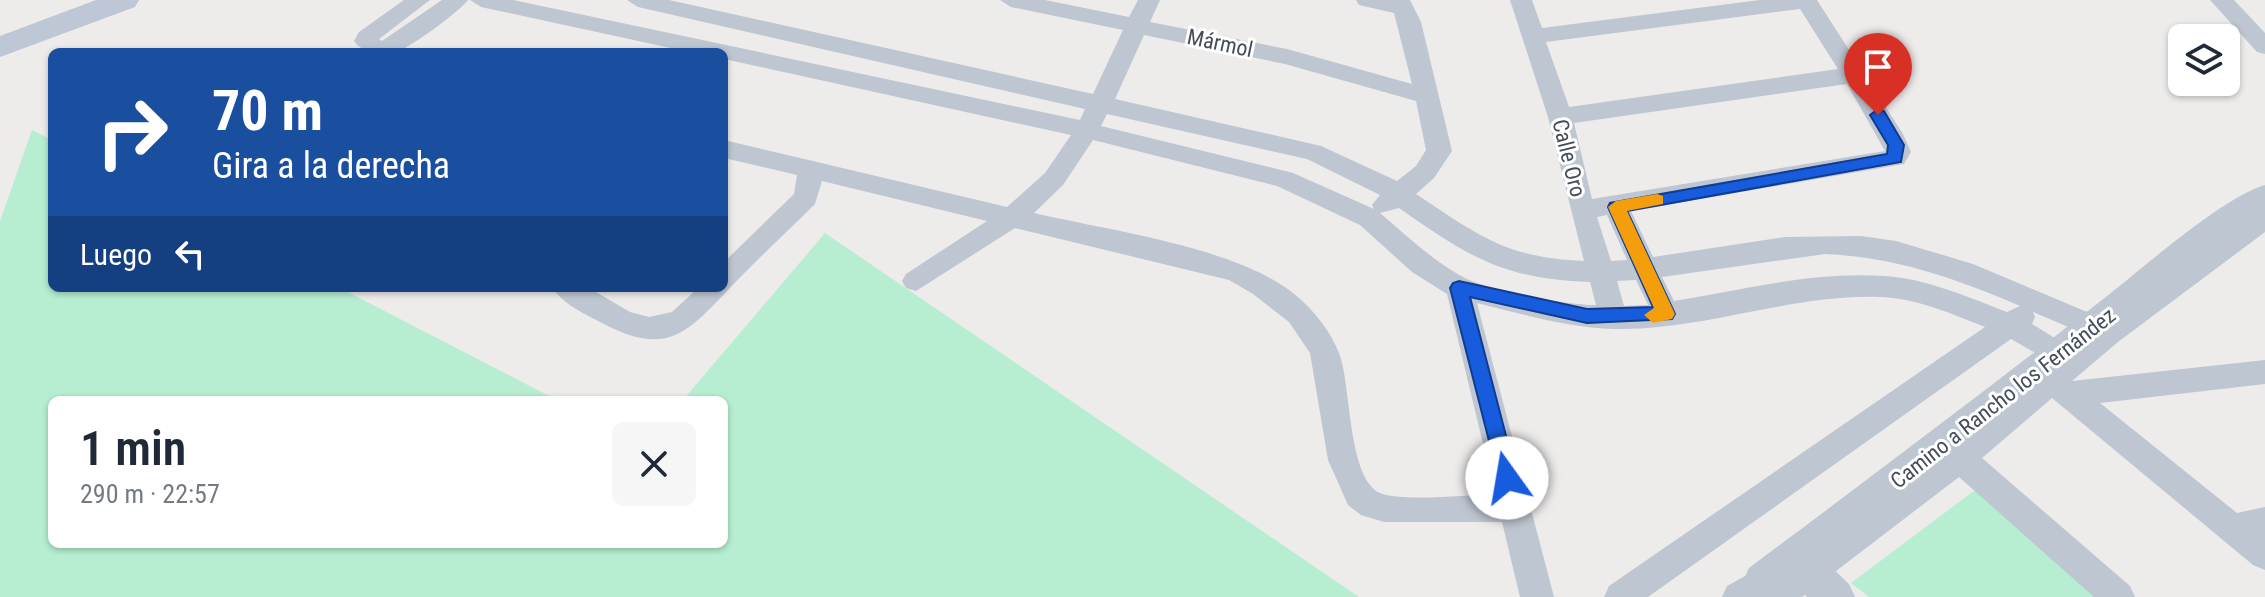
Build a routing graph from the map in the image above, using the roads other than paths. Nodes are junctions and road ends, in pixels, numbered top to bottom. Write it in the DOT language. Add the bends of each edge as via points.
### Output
graph roads {
  1 [pos="104,0"];
  2 [pos="124,0"];
  3 [pos="419,0"];
  4 [pos="457,0"];
  5 [pos="481,0"];
  6 [pos="638,0"];
  7 [pos="1011,0"];
  8 [pos="1149,0"];
  9 [pos="1367,0"];
  10 [pos="1521,0"];
  11 [pos="1806,0"];
  12 [pos="2221,0"];
  13 [pos="1402,4"];
  14 [pos="1137,25"];
  15 [pos="1535,36"];
  16 [pos="0,38"];
  17 [pos="0,47"];
  18 [pos="2265,47"];
  19 [pos="377,48"];
  20 [pos="389,48"];
  21 [pos="704,48"];
  22 [pos="728,53"];
  23 [pos="1853,75"];
  24 [pos="1425,96"];
  25 [pos="1099,102"];
  26 [pos="1560,117"];
  27 [pos="1085,130"];
  28 [pos="728,150"];
  29 [pos="811,169"];
  30 [pos="1398,194"];
  31 [pos="2265,196"];
  32 [pos="1616,207"];
  33 [pos="1582,210"];
  34 [pos="1010,217"];
  35 [pos="1369,218"];
  36 [pos="2265,218"];
  37 [pos="1645,272"];
  38 [pos="1600,274"];
  39 [pos="728,275"];
  40 [pos="916,281"];
  41 [pos="1459,288"];
  42 [pos="574,292"];
  43 [pos="711,292"];
  44 [pos="2037,304"];
  45 [pos="1666,314"];
  46 [pos="1614,318"];
  47 [pos="2010,325"];
  48 [pos="2095,327"];
  49 [pos="2265,372"];
  50 [pos="2055,375"];
  51 [pos="1952,451"];
  52 [pos="1514,508"];
  53 [pos="2265,521"];
  54 [pos="2231,528"];
  55 [pos="2265,555"];
  56 [pos="1785,587"];
  57 [pos="1537,597"];
  58 [pos="1621,597"];
  59 [pos="2118,597"];
  1 -- 16 [label="main road"];
  2 -- 17 [label="main road"];
  3 -- 19 [label="street" via="367,37"];
  4 -- 20 [label="street"];
  5 -- 21 [label="street"];
  6 -- 25 [label="street"];
  7 -- 14 [label="street, Mármol"];
  8 -- 14 [label="street"];
  9 -- 13 [label="street"];
  10 -- 15 [label="street, Calle Oro"];
  11 -- 15 [label="street"];
  11 -- 23 [label="street"];
  12 -- 18 [label="street"];
  13 -- 24 [label="street"];
  14 -- 24 [label="street, Mármol" via="1287,57"];
  14 -- 25 [label="street"];
  15 -- 26 [label="street, Calle Oro"];
  22 -- 27 [label="street"];
  23 -- 26 [label="street"];
  23 -- 32 [label="street" via="1896,145 1895,158"];
  24 -- 30 [label="street" via="1439,151 1425,172"];
  25 -- 27 [label="street"];
  25 -- 30 [label="street" via="1312,152"];
  26 -- 33 [label="street, Calle Oro"];
  27 -- 34 [label="street" via="1056,178"];
  27 -- 35 [label="street" via="1284,179"];
  28 -- 29 [label="street"];
  29 -- 34 [label="street"];
  29 -- 39 [label="street" via="806,197"];
  30 -- 35 [label="street"];
  30 -- 38 [label="street" via="1483,252 1517,264"];
  31 -- 48 [label="street, Camino a Rancho los Fernández"];
  32 -- 33 [label="street"];
  32 -- 37 [label="street"];
  33 -- 38 [label="street, Calle Oro"];
  34 -- 40 [label="street"];
  34 -- 52 [label="street" via="1236,271 1291,305 1325,353 1346,476 1360,499 1382,507"];
  35 -- 41 [label="street" via="1422,265"];
  36 -- 50 [label="street"];
  37 -- 38 [label="street"];
  37 -- 44 [label="street" via="1787,248 1866,247 1940,262"];
  37 -- 45 [label="street"];
  38 -- 46 [label="street, Calle Oro"];
  41 -- 46 [label="street"];
  41 -- 52 [label="street"];
  42 -- 43 [label="street" via="626,323 650,329 680,322"];
  44 -- 47 [label="street"];
  44 -- 48 [label="street"];
  45 -- 46 [label="street"];
  45 -- 47 [label="street" via="1852,285 1915,291"];
  47 -- 50 [label="street"];
  47 -- 58 [label="street"];
  48 -- 50 [label="street, Camino a Rancho los Fernández"];
  49 -- 50 [label="street"];
  50 -- 51 [label="street, Camino a Rancho los Fernández"];
  50 -- 54 [label="street"];
  51 -- 56 [label="street, Camino a Rancho los Fernández"];
  51 -- 59 [label="street"];
  52 -- 57 [label="street"];
  53 -- 54 [label="street"];
  54 -- 55 [label="street"];
}
